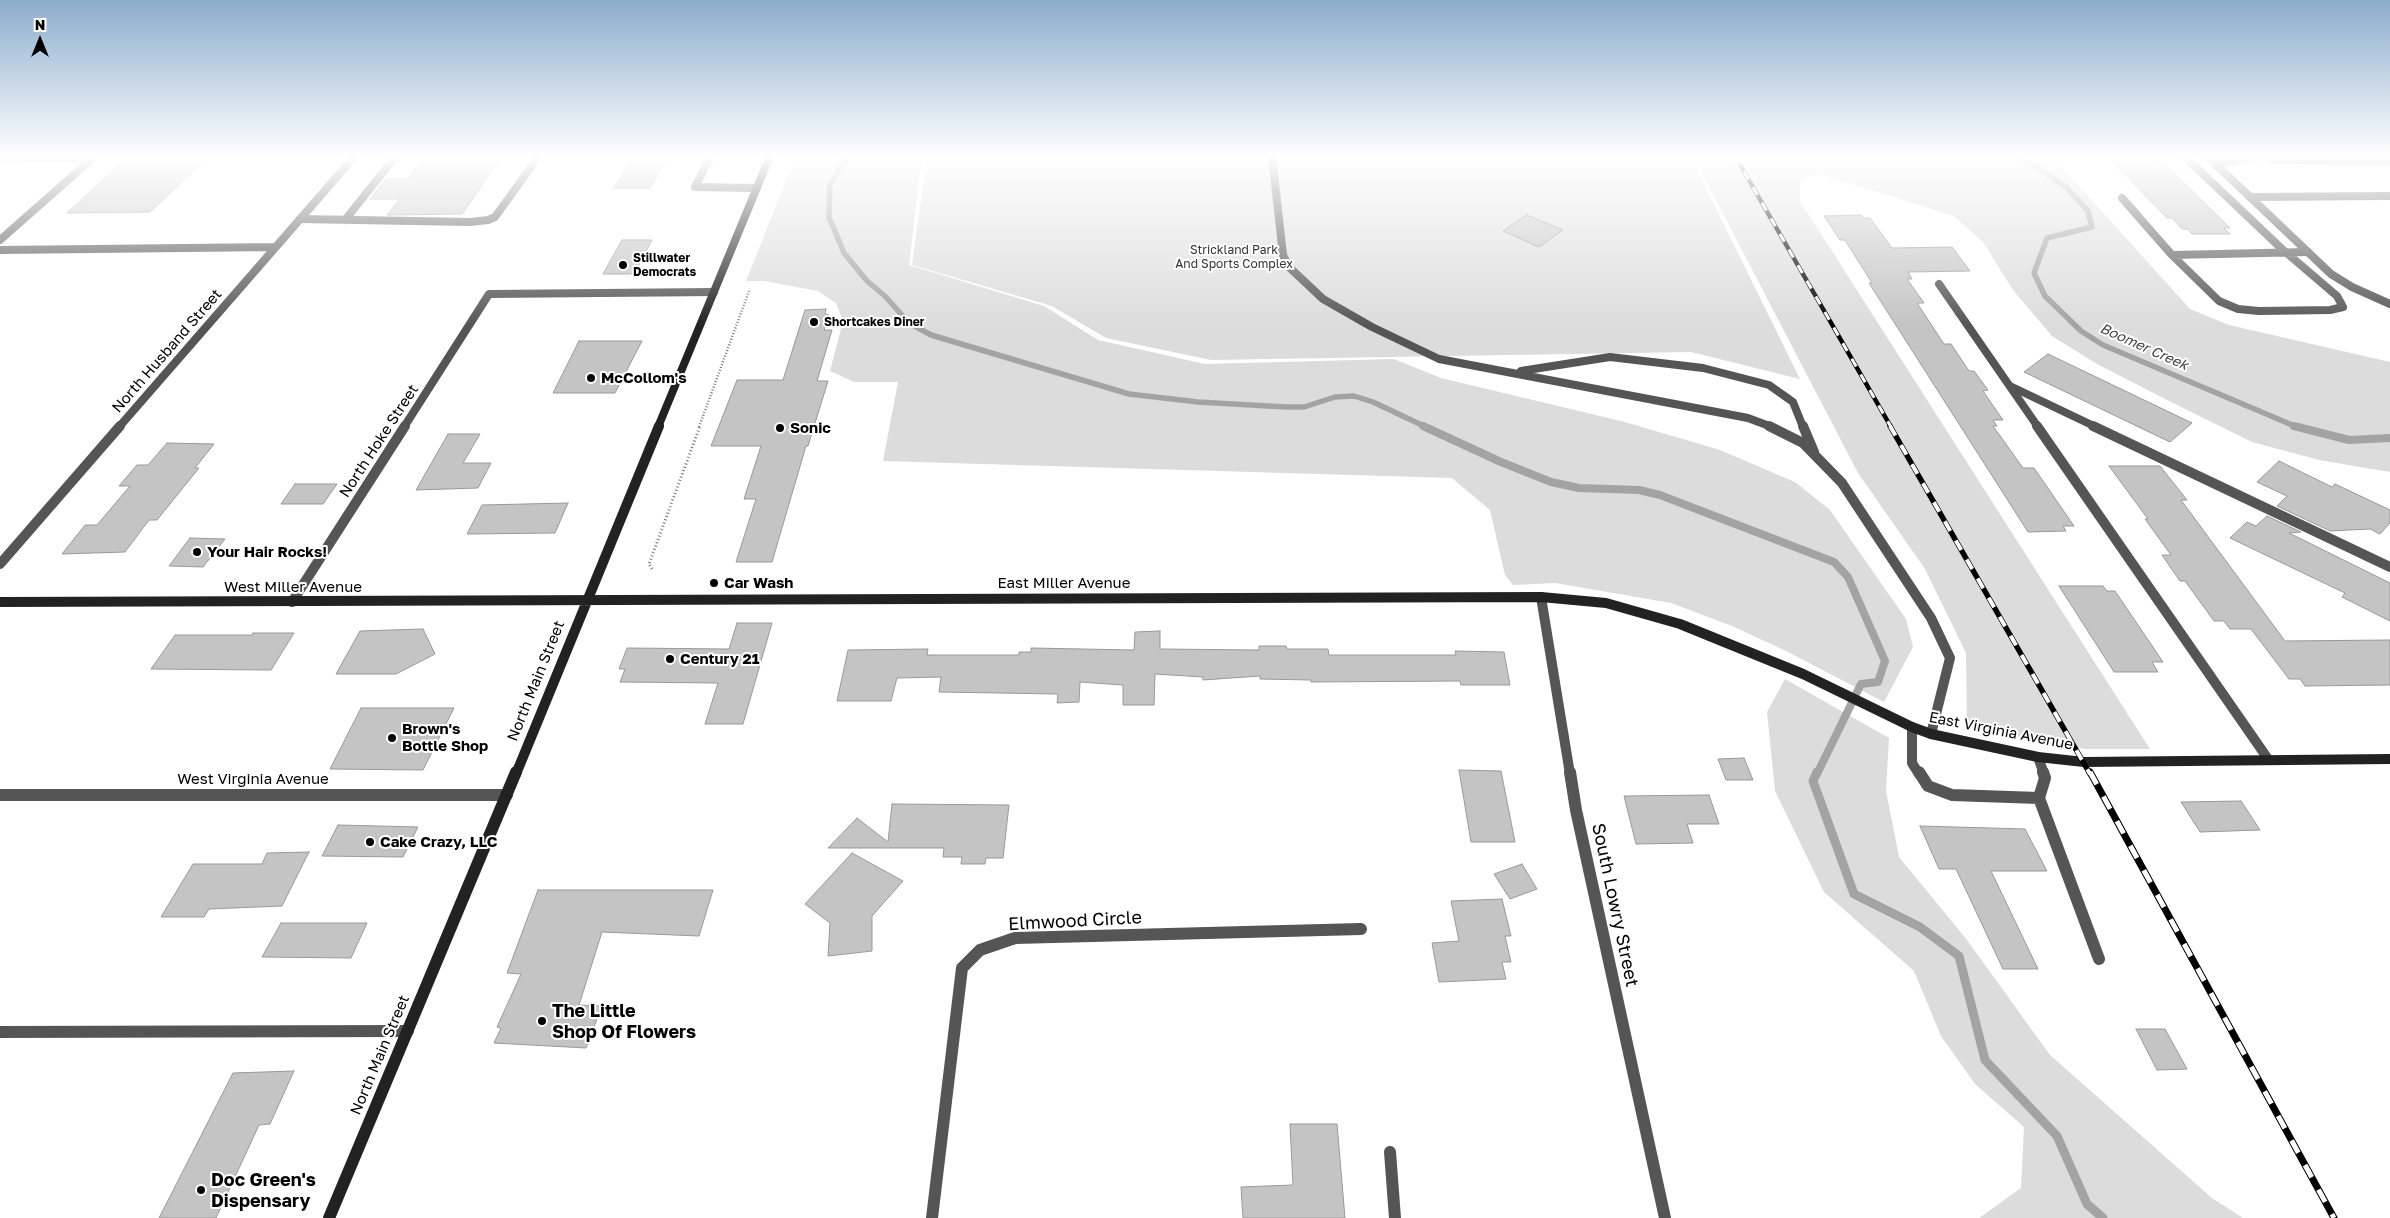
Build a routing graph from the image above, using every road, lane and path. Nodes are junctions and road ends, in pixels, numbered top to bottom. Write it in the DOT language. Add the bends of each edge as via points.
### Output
graph roads {
  1 [pos="31,213"];
  2 [pos="305,213"];
  3 [pos="351,213"];
  4 [pos="497,213"];
  5 [pos="747,213"];
  6 [pos="1278,213"];
  7 [pos="2135,213"];
  8 [pos="2244,213"];
  9 [pos="2267,213"];
  10 [pos="300,219"];
  11 [pos="345,220"];
  12 [pos="0,240"];
  13 [pos="275,248"];
  14 [pos="0,250"];
  15 [pos="2308,252"];
  16 [pos="2286,253"];
  17 [pos="2172,254"];
  18 [pos="1939,284"];
  19 [pos="748,291"];
  20 [pos="714,292"];
  21 [pos="2390,304"];
  22 [pos="1514,372"];
  23 [pos="2010,385"];
  24 [pos="1817,457"];
  25 [pos="0,564"];
  26 [pos="2390,567"];
  27 [pos="652,569"];
  28 [pos="1541,597"];
  29 [pos="586,600"];
  30 [pos="0,602"];
  31 [pos="292,602"];
  32 [pos="1912,727"];
  33 [pos="1931,734"];
  34 [pos="2038,756"];
  35 [pos="2268,759"];
  36 [pos="2390,759"];
  37 [pos="0,795"];
  38 [pos="507,795"];
  39 [pos="2039,798"];
  40 [pos="1361,929"];
  41 [pos="2099,959"];
  42 [pos="0,1032"];
  43 [pos="408,1032"];
  44 [pos="1390,1152"];
  45 [pos="329,1218"];
  46 [pos="932,1218"];
  47 [pos="1395,1218"];
  48 [pos="1665,1218"];
  1 -- 12 [label="street"];
  2 -- 10 [label="street, North Husband Street"];
  3 -- 11 [label="street"];
  4 -- 11 [label="street" via="488,220 470,222"];
  5 -- 20 [label="street, North Main Street"];
  6 -- 22 [label="street" via="1283,254 1289,267 1322,299 1439,359"];
  7 -- 17 [label="street"];
  8 -- 16 [label="street"];
  9 -- 15 [label="street"];
  10 -- 11 [label="street"];
  10 -- 13 [label="street, North Husband Street"];
  13 -- 14 [label="street"];
  13 -- 25 [label="street, North Husband Street"];
  15 -- 16 [label="street"];
  15 -- 21 [label="street" via="2331,274"];
  16 -- 17 [label="street"];
  16 -- 17 [label="street" via="2336,296 2343,307 2321,310 2238,309 2219,301"];
  18 -- 23 [label="street"];
  19 -- 27 [label="path" via="650,564"];
  20 -- 29 [label="street, North Main Street"];
  20 -- 31 [label="street, North Hoke Street" via="489,294"];
  22 -- 24 [label="street" via="1748,418 1803,443"];
  22 -- 24 [label="street" via="1610,357 1703,368 1770,385 1793,402"];
  23 -- 26 [label="street"];
  23 -- 35 [label="street"];
  24 -- 33 [label="street" via="1842,483 1931,618 1950,658"];
  28 -- 29 [label="street, East Miller Avenue"];
  28 -- 32 [label="street, East Virginia Avenue" via="1606,603 1680,624 1803,674"];
  28 -- 48 [label="street, South Lowry Street" via="1576,810"];
  29 -- 31 [label="street, West Miller Avenue"];
  29 -- 38 [label="street, North Main Street"];
  30 -- 31 [label="street, West Miller Avenue"];
  32 -- 33 [label="street, East Virginia Avenue"];
  32 -- 39 [label="street" via="1912,763 1928,786 1952,795"];
  33 -- 34 [label="street, East Virginia Avenue"];
  34 -- 35 [label="street, East Virginia Avenue" via="2084,762"];
  34 -- 39 [label="street" via="2045,778"];
  35 -- 36 [label="street, East Virginia Avenue"];
  37 -- 38 [label="street, West Virginia Avenue"];
  38 -- 43 [label="street, North Main Street"];
  39 -- 41 [label="street"];
  40 -- 46 [label="street, Elmwood Circle" via="1015,938 980,950 962,968"];
  42 -- 43 [label="street"];
  43 -- 45 [label="street, North Main Street"];
  44 -- 47 [label="street"];
}
